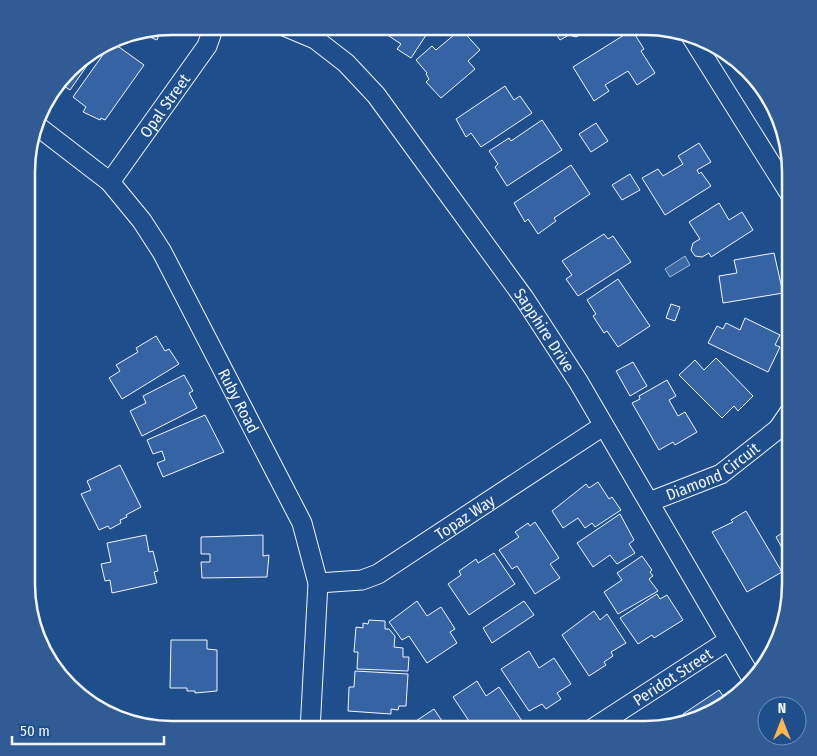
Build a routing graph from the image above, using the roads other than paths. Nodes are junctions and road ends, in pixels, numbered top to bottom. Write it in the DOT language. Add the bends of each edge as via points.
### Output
graph roads {
  1 [pos="211,35"];
  2 [pos="305,35"];
  3 [pos="697,45"];
  4 [pos="42,129"];
  5 [pos="782,181"];
  6 [pos="110,182"];
  7 [pos="782,423"];
  8 [pos="603,426"];
  9 [pos="648,502"];
  10 [pos="318,583"];
  11 [pos="729,640"];
  12 [pos="749,673"];
  13 [pos="310,721"];
  14 [pos="606,721"];
  1 -- 6 [label="street, Opal Street" via="207,46"];
  2 -- 8 [label="street, Sapphire Drive" via="346,63 376,95 524,298"];
  3 -- 5 [label="street"];
  4 -- 6 [label="street, Ruby Road"];
  6 -- 10 [label="street, Ruby Road" via="162,252 282,480 302,523"];
  7 -- 9 [label="street, Diamond Circuit" via="722,474"];
  8 -- 9 [label="street, Sapphire Drive"];
  8 -- 10 [label="street, Topaz Way" via="378,574 362,580"];
  9 -- 11 [label="street, Sapphire Drive"];
  10 -- 13 [label="street, Ruby Road"];
  11 -- 12 [label="street, Sapphire Drive"];
  11 -- 14 [label="street, Peridot Street"];
}
